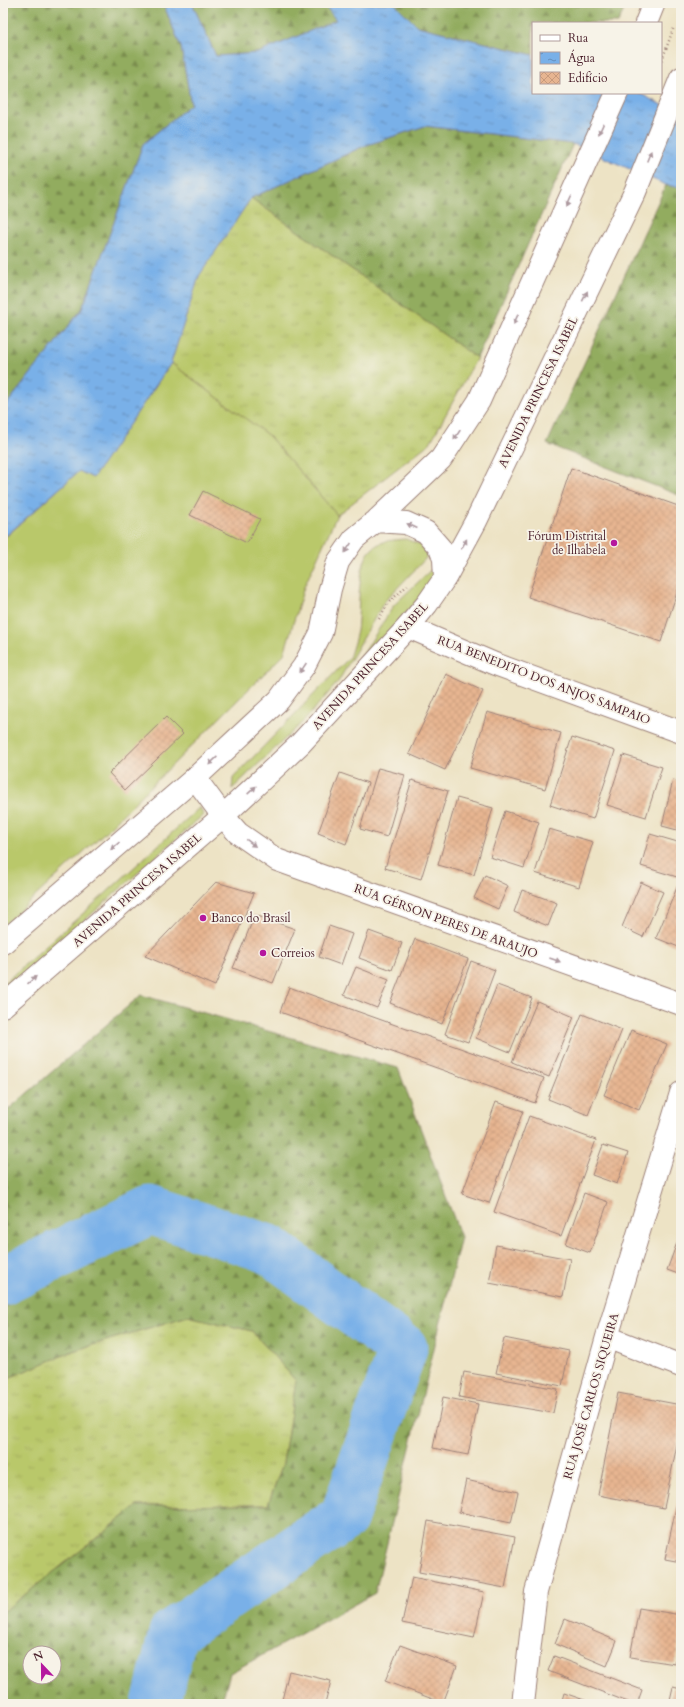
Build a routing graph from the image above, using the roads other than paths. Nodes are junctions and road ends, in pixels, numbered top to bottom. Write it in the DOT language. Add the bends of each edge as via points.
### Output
graph roads {
  1 [pos="654,3"];
  2 [pos="646,22"];
  3 [pos="681,78"];
  4 [pos="617,94"];
  5 [pos="376,521"];
  6 [pos="445,578"];
  7 [pos="408,627"];
  8 [pos="681,732"];
  9 [pos="195,778"];
  10 [pos="223,816"];
  11 [pos="3,943"];
  12 [pos="681,1004"];
  13 [pos="3,1006"];
  14 [pos="681,1093"];
  15 [pos="607,1337"];
  16 [pos="681,1366"];
  17 [pos="523,1704"];
  1 -- 2 [label="main road"];
  6 -- 3 [label="main road, AVENIDA PRINCESA ISABEL, one-way" via="479,515 635,192"];
  4 -- 5 [label="main road, one-way" via="479,401 441,459"];
  6 -- 5 [label="main road, one-way" via="444,559 440,548 426,532 406,523"];
  5 -- 9 [label="main road, one-way" via="354,539 338,562 321,633 304,666 279,700"];
  6 -- 7 [label="main road, AVENIDA PRINCESA ISABEL"];
  7 -- 8 [label="main road, RUA BENEDITO DOS ANJOS SAMPAIO" via="495,664"];
  10 -- 7 [label="main road, AVENIDA PRINCESA ISABEL, one-way" via="300,744"];
  9 -- 10 [label="main road, RUA GÉRSON PERES DE ARAUJO"];
  9 -- 11 [label="main road, one-way"];
  10 -- 12 [label="main road, RUA GÉRSON PERES DE ARAUJO, one-way" via="238,833 277,860"];
  13 -- 10 [label="main road, AVENIDA PRINCESA ISABEL, one-way"];
  14 -- 15 [label="main road, RUA JOSÉ CARLOS SIQUEIRA"];
  15 -- 16 [label="main road"];
  15 -- 17 [label="main road, RUA JOSÉ CARLOS SIQUEIRA" via="536,1592"];
}
